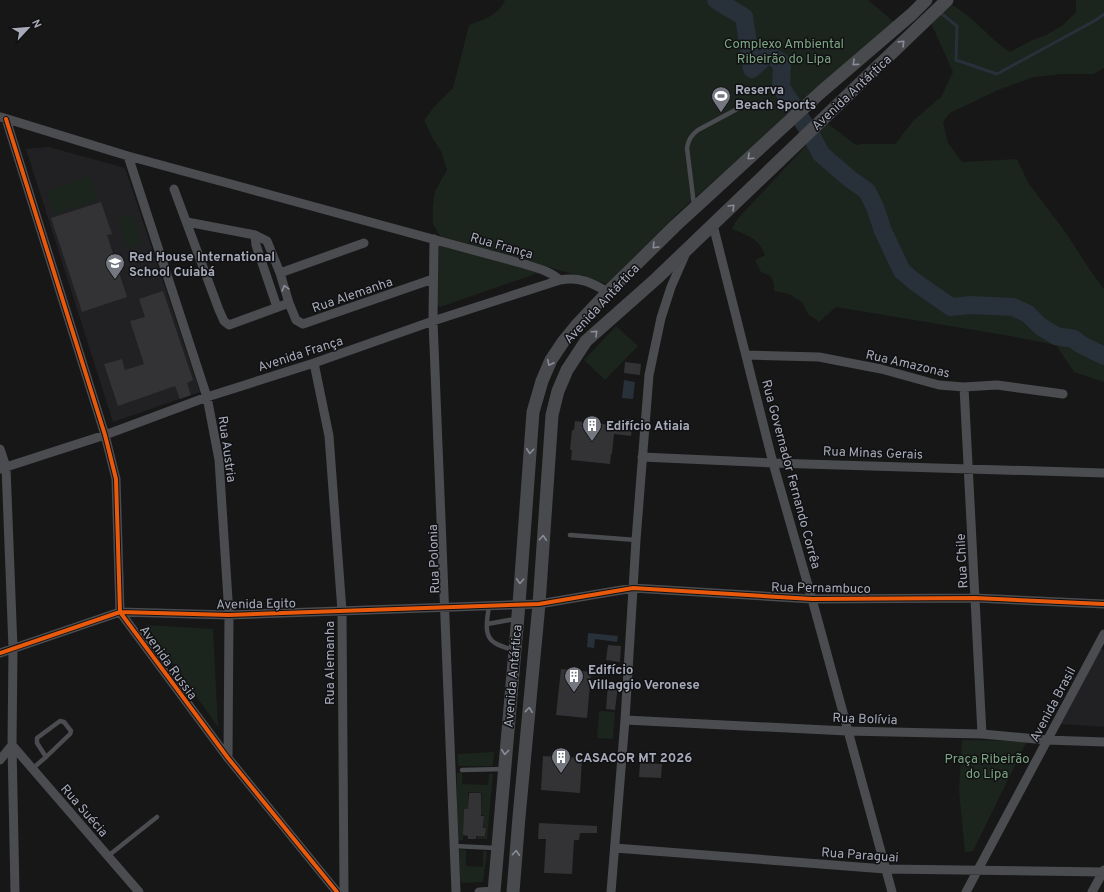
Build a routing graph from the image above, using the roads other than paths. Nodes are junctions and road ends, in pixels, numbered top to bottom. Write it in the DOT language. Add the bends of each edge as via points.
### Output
graph roads {
  1 [pos="926,0"];
  2 [pos="947,0"];
  3 [pos="739,108"];
  4 [pos="3,118"];
  5 [pos="128,156"];
  6 [pos="174,189"];
  7 [pos="694,209"];
  8 [pos="187,222"];
  9 [pos="713,225"];
  10 [pos="255,236"];
  11 [pos="434,239"];
  12 [pos="364,243"];
  13 [pos="690,246"];
  14 [pos="280,273"];
  15 [pos="434,279"];
  16 [pos="560,280"];
  17 [pos="608,292"];
  18 [pos="289,303"];
  19 [pos="627,305"];
  20 [pos="277,307"];
  21 [pos="433,321"];
  22 [pos="747,355"];
  23 [pos="314,363"];
  24 [pos="964,387"];
  25 [pos="1063,394"];
  26 [pos="207,397"];
  27 [pos="105,435"];
  28 [pos="0,449"];
  29 [pos="642,457"];
  30 [pos="773,462"];
  31 [pos="3,468"];
  32 [pos="970,468"];
  33 [pos="1104,472"];
  34 [pos="570,536"];
  35 [pos="636,540"];
  36 [pos="633,588"];
  37 [pos="975,598"];
  38 [pos="812,599"];
  39 [pos="519,604"];
  40 [pos="539,604"];
  41 [pos="1104,604"];
  42 [pos="489,605"];
  43 [pos="445,607"];
  44 [pos="342,611"];
  45 [pos="120,612"];
  46 [pos="228,615"];
  47 [pos="517,619"];
  48 [pos="488,624"];
  49 [pos="1104,634"];
  50 [pos="12,648"];
  51 [pos="515,651"];
  52 [pos="0,653"];
  53 [pos="625,720"];
  54 [pos="847,731"];
  55 [pos="982,734"];
  56 [pos="1047,740"];
  57 [pos="1104,742"];
  58 [pos="12,745"];
  59 [pos="46,758"];
  60 [pos="228,758"];
  61 [pos="0,760"];
  62 [pos="32,769"];
  63 [pos="504,769"];
  64 [pos="462,770"];
  65 [pos="500,814"];
  66 [pos="157,817"];
  67 [pos="518,817"];
  68 [pos="454,846"];
  69 [pos="498,848"];
  70 [pos="615,848"];
  71 [pos="108,856"];
  72 [pos="885,869"];
  73 [pos="978,870"];
  74 [pos="1104,872"];
  75 [pos="494,891"];
  76 [pos="15,892"];
  77 [pos="139,892"];
  78 [pos="338,892"];
  79 [pos="344,892"];
  80 [pos="456,892"];
  81 [pos="479,892"];
  82 [pos="513,892"];
  83 [pos="611,892"];
  84 [pos="892,892"];
  85 [pos="966,892"];
  86 [pos="1092,892"];
  1 -- 7 [label="main road, Avenida Antártica, one-way"];
  9 -- 2 [label="main road, Avenida Antártica, one-way"];
  3 -- 7 [label="lane" via="698,130 688,141"];
  4 -- 5 [label="street, Rua França"];
  4 -- 27 [label="street"];
  5 -- 11 [label="street, Rua França"];
  5 -- 26 [label="street, Rua Austria"];
  6 -- 8 [label="street"];
  7 -- 17 [label="main road, Avenida Antártica, one-way"];
  8 -- 10 [label="street, Rua Alemanha"];
  8 -- 20 [label="street" via="224,321 229,326"];
  9 -- 13 [label="main road, Avenida Antártica"];
  9 -- 22 [label="street, Rua Governador Fernando Corrêa"];
  10 -- 14 [label="street, Rua Alemanha" via="267,241"];
  10 -- 20 [label="street"];
  11 -- 15 [label="street"];
  11 -- 16 [label="street, Rua França" via="544,271"];
  12 -- 14 [label="street"];
  13 -- 19 [label="main road, Avenida Antártica"];
  13 -- 29 [label="street" via="671,287 661,318 649,375"];
  18 -- 14 [label="street, Rua Alemanha, one-way"];
  15 -- 18 [label="street, Rua Alemanha" via="303,324 296,320"];
  15 -- 21 [label="street"];
  16 -- 17 [label="street, Avenida França" via="580,279"];
  16 -- 21 [label="street, Avenida França"];
  17 -- 19 [label="main road"];
  17 -- 39 [label="main road, Avenida Antártica, one-way" via="576,326 551,360 533,412"];
  18 -- 20 [label="street"];
  40 -- 19 [label="main road, Avenida Antártica, one-way" via="552,415 558,391 567,370 586,341"];
  21 -- 23 [label="street, Avenida França"];
  21 -- 43 [label="street, Rua Polonia"];
  22 -- 24 [label="street, Rua Amazonas" via="819,357 881,369 939,385"];
  22 -- 30 [label="street, Rua Governador Fernando Corrêa"];
  23 -- 26 [label="street, Avenida França"];
  23 -- 44 [label="street, Rua Alemanha" via="329,436"];
  24 -- 25 [label="street, Rua Amazonas" via="997,385"];
  24 -- 32 [label="street, Rua Chile"];
  26 -- 27 [label="street, Avenida França"];
  26 -- 46 [label="street, Rua Austria" via="218,460"];
  27 -- 31 [label="street, Avenida França"];
  27 -- 45 [label="street" via="116,479"];
  28 -- 31 [label="street"];
  29 -- 30 [label="street, Rua Minas Gerais"];
  29 -- 35 [label="street"];
  30 -- 32 [label="street, Rua Minas Gerais"];
  30 -- 38 [label="street, Rua Governador Fernando Corrêa"];
  31 -- 50 [label="street"];
  32 -- 33 [label="street, Rua Minas Gerais"];
  32 -- 37 [label="street, Rua Chile"];
  34 -- 35 [label="lane"];
  35 -- 36 [label="street"];
  36 -- 38 [label="street, Rua Pernambuco"];
  36 -- 40 [label="street, Rua Pernambuco"];
  36 -- 53 [label="street"];
  37 -- 38 [label="street, Rua Pernambuco"];
  37 -- 41 [label="street, Rua Pernambuco"];
  37 -- 55 [label="street, Rua Chile"];
  38 -- 54 [label="street, Rua Governador Fernando Corrêa"];
  39 -- 40 [label="street, Rua Pernambuco"];
  39 -- 42 [label="street, Avenida Egito"];
  39 -- 47 [label="main road, Avenida Antártica"];
  67 -- 40 [label="main road, Avenida Antártica, one-way"];
  42 -- 43 [label="street, Avenida Egito"];
  42 -- 48 [label="lane"];
  43 -- 44 [label="street, Avenida Egito"];
  43 -- 68 [label="street, Rua Polonia"];
  44 -- 46 [label="street, Avenida Egito"];
  44 -- 79 [label="street, Rua Alemanha"];
  45 -- 46 [label="street, Avenida Egito"];
  45 -- 50 [label="street, Avenida Egito"];
  45 -- 60 [label="street, Avenida Russia"];
  46 -- 60 [label="street, Rua Austria"];
  47 -- 48 [label="lane"];
  47 -- 51 [label="main road, Avenida Antártica"];
  48 -- 51 [label="lane" via="487,632 490,639"];
  49 -- 56 [label="street, Avenida Brasil"];
  50 -- 52 [label="street, Avenida Egito"];
  50 -- 58 [label="street"];
  51 -- 63 [label="main road, Avenida Antártica, one-way"];
  53 -- 54 [label="street, Rua Bolívia"];
  53 -- 70 [label="street"];
  54 -- 55 [label="street, Rua Bolívia"];
  54 -- 72 [label="street, Rua Governador Fernando Corrêa"];
  55 -- 56 [label="street, Rua Bolívia"];
  56 -- 57 [label="street, Rua Bolívia"];
  56 -- 73 [label="street, Avenida Brasil"];
  58 -- 61 [label="street"];
  58 -- 62 [label="street, Rua Suécia"];
  58 -- 76 [label="street"];
  59 -- 59 [label="lane" via="37,743 37,738 60,721 64,722 71,731 70,734"];
  59 -- 62 [label="lane"];
  60 -- 78 [label="street, Avenida Russia"];
  62 -- 71 [label="street, Rua Suécia"];
  63 -- 64 [label="lane"];
  63 -- 65 [label="main road, Avenida Antártica"];
  65 -- 67 [label="main road"];
  65 -- 69 [label="main road, Avenida Antártica"];
  66 -- 71 [label="lane"];
  82 -- 67 [label="main road, Avenida Antártica, one-way"];
  68 -- 69 [label="lane"];
  68 -- 80 [label="street, Rua Polonia"];
  69 -- 75 [label="main road, Avenida Antártica"];
  70 -- 72 [label="street, Rua Paraguai"];
  70 -- 83 [label="street"];
  71 -- 77 [label="street, Rua Suécia"];
  72 -- 73 [label="street, Rua Paraguai"];
  72 -- 84 [label="street, Rua Governador Fernando Corrêa"];
  73 -- 74 [label="street, Rua Paraguai"];
  73 -- 85 [label="street, Avenida Brasil"];
  74 -- 86 [label="street"];
  75 -- 81 [label="street"];
}
